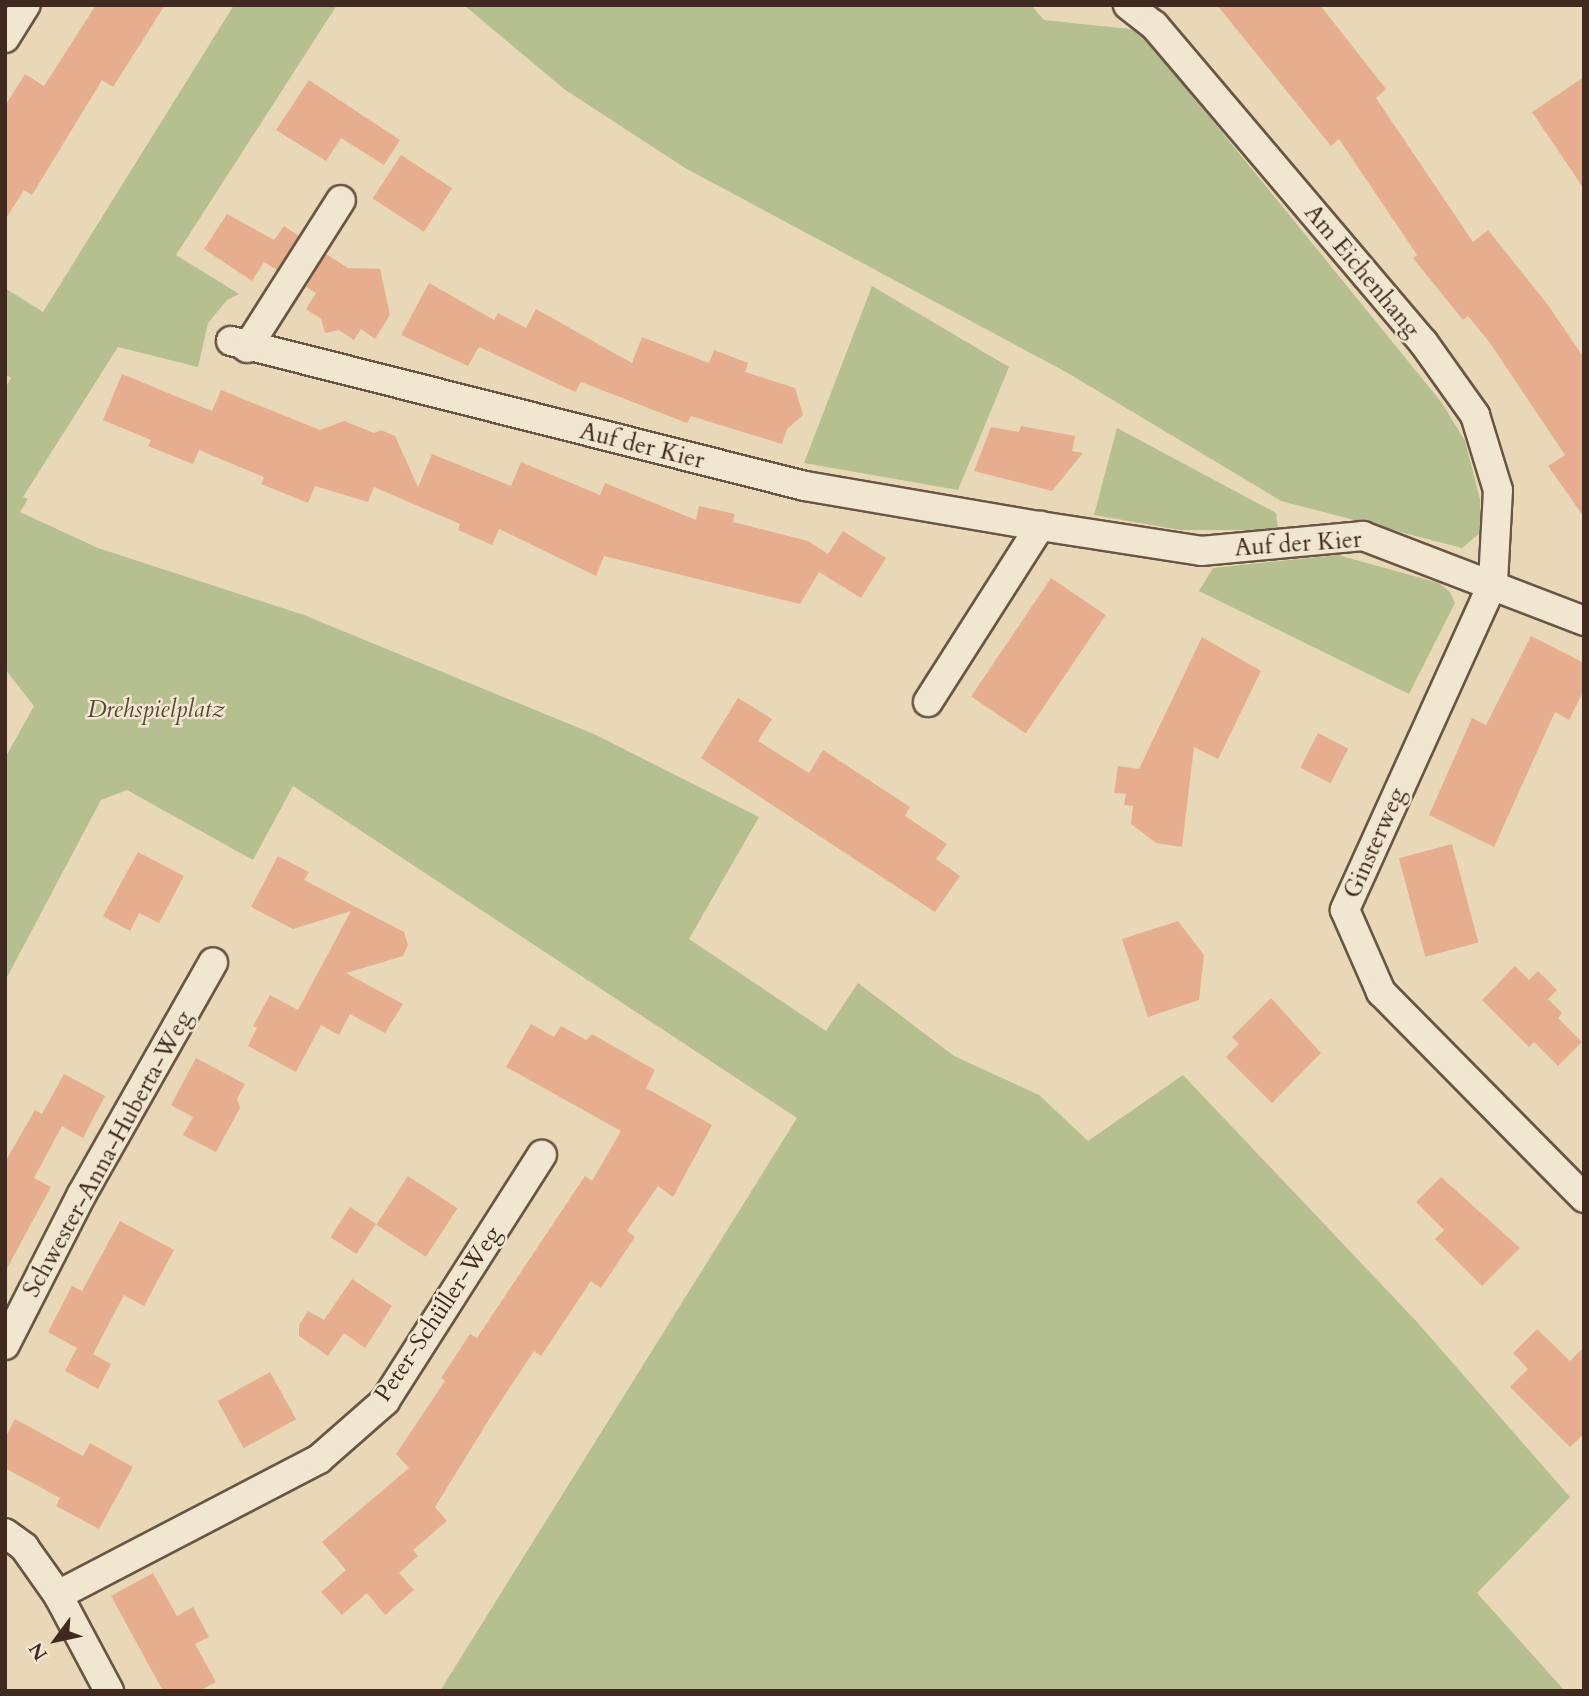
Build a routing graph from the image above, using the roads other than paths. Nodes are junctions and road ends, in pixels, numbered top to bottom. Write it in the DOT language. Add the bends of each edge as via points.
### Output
graph roads {
  1 [pos="26,5"];
  2 [pos="1128,5"];
  3 [pos="5,38"];
  4 [pos="341,200"];
  5 [pos="1040,526"];
  6 [pos="1493,583"];
  7 [pos="1584,621"];
  8 [pos="928,702"];
  9 [pos="212,962"];
  10 [pos="542,1155"];
  11 [pos="1584,1198"];
  12 [pos="5,1345"];
  13 [pos="5,1533"];
  14 [pos="58,1595"];
  15 [pos="109,1691"];
  1 -- 3 [label="street"];
  2 -- 6 [label="street, Am Eichenhang" via="1172,47 1423,342 1475,415 1498,490"];
  4 -- 5 [label="street, Auf der Kier" via="239,344 805,486"];
  5 -- 6 [label="street, Auf der Kier" via="1201,551 1363,536"];
  5 -- 8 [label="street"];
  6 -- 7 [label="street, Auf der Kier"];
  6 -- 11 [label="street, Ginsterweg" via="1345,910 1381,992"];
  9 -- 12 [label="street, Schwester-Anna-Huberta-Weg" via="82,1194"];
  10 -- 14 [label="street, Peter-Schüller-Weg" via="384,1401 319,1459"];
  13 -- 14 [label="street" via="24,1547"];
  14 -- 15 [label="street"];
}
